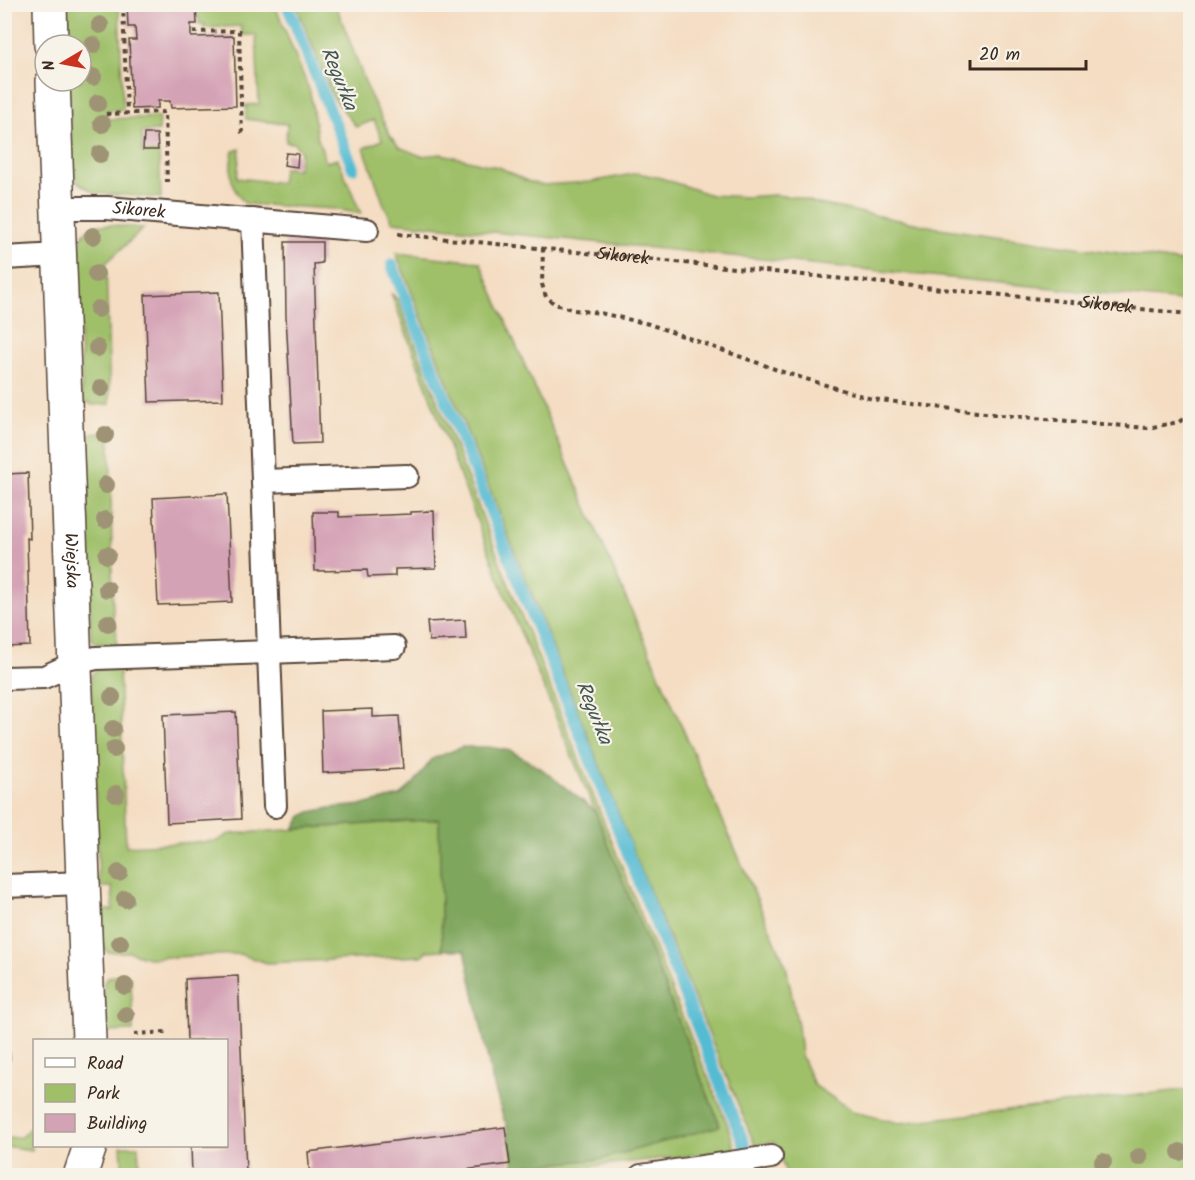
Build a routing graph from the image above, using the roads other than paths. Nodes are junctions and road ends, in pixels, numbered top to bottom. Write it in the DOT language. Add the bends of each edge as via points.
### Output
graph roads {
  1 [pos="50,4"];
  2 [pos="51,33"];
  3 [pos="53,93"];
  4 [pos="57,208"];
  5 [pos="253,220"];
  6 [pos="367,230"];
  7 [pos="59,255"];
  8 [pos="4,258"];
  9 [pos="407,476"];
  10 [pos="263,481"];
  11 [pos="394,647"];
  12 [pos="269,652"];
  13 [pos="75,663"];
  14 [pos="4,678"];
  15 [pos="275,806"];
  16 [pos="83,883"];
  17 [pos="4,886"];
  18 [pos="89,1039"];
  19 [pos="90,1147"];
  20 [pos="771,1157"];
  21 [pos="80,1176"];
  22 [pos="641,1176"];
  1 -- 2 [label="street"];
  3 -- 4 [label="street, Wiejska"];
  4 -- 5 [label="lane, Sikorek"];
  4 -- 7 [label="street, Wiejska"];
  5 -- 6 [label="lane, Sikorek"];
  5 -- 10 [label="lane"];
  7 -- 8 [label="lane"];
  7 -- 13 [label="street, Wiejska"];
  9 -- 10 [label="lane"];
  10 -- 12 [label="lane"];
  11 -- 12 [label="lane"];
  12 -- 13 [label="lane" via="96,658"];
  12 -- 15 [label="lane"];
  13 -- 14 [label="lane" via="44,677"];
  13 -- 16 [label="street, Wiejska"];
  16 -- 17 [label="lane"];
  16 -- 18 [label="street, Wiejska"];
  19 -- 21 [label="street"];
  20 -- 22 [label="lane"];
}
